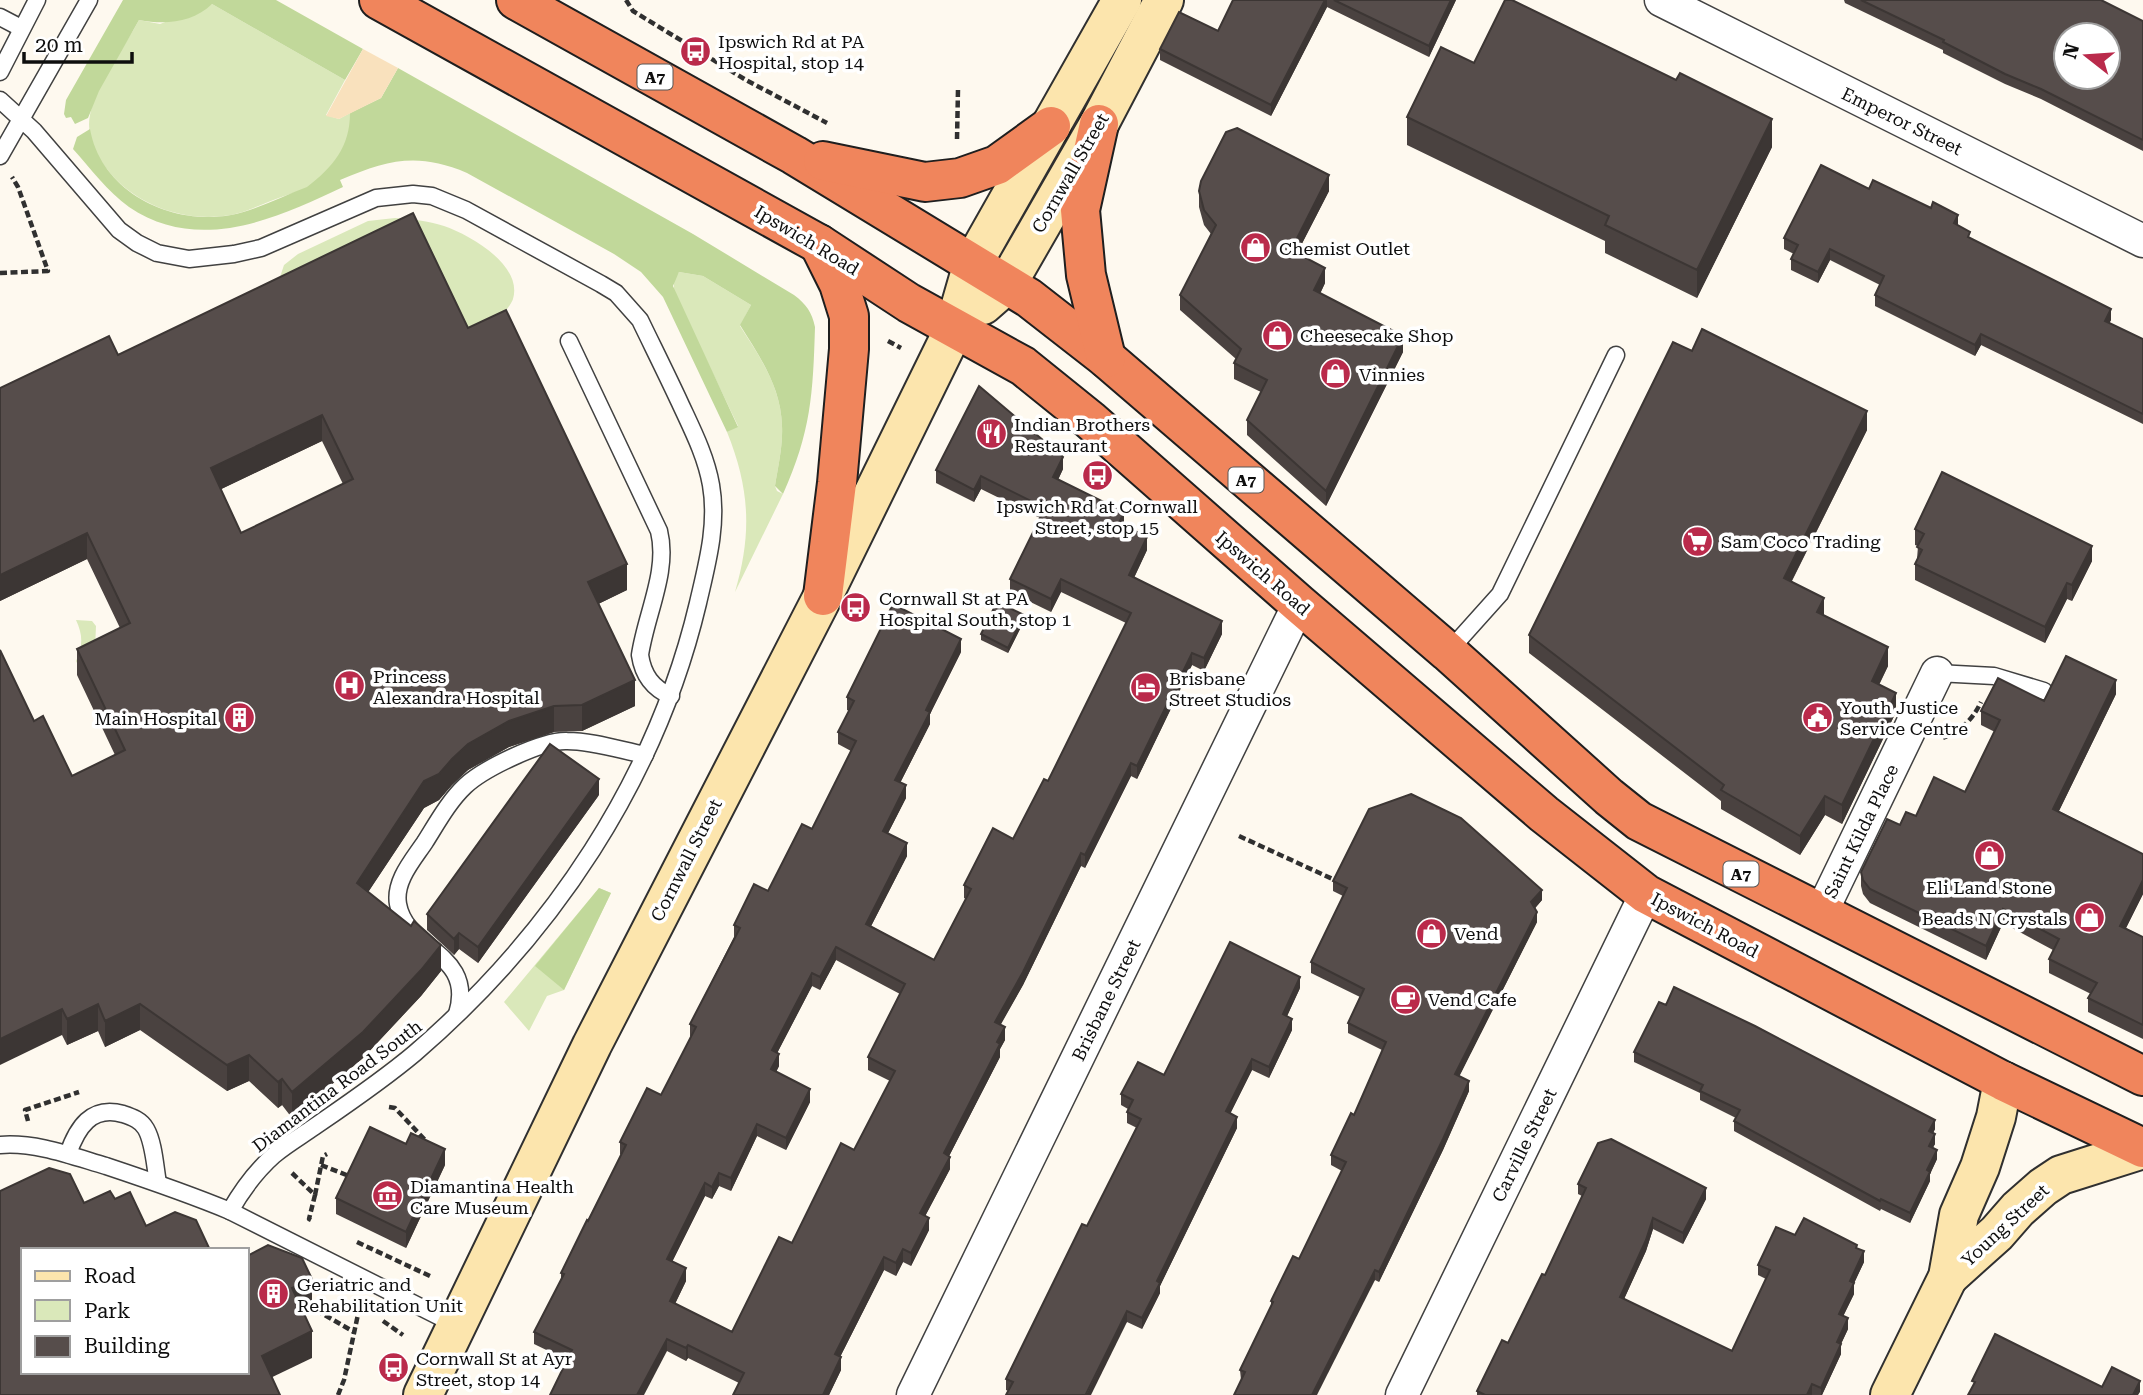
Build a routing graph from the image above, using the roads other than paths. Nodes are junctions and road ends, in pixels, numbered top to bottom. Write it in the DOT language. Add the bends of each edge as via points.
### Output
graph roads {
  1 [pos="37,0"];
  2 [pos="89,0"];
  3 [pos="379,0"];
  4 [pos="516,0"];
  5 [pos="1122,0"];
  6 [pos="1164,0"];
  7 [pos="1661,0"];
  8 [pos="0,17"];
  9 [pos="21,28"];
  10 [pos="0,72"];
  11 [pos="1125,74"];
  12 [pos="1073,86"];
  13 [pos="0,100"];
  14 [pos="21,120"];
  15 [pos="1099,124"];
  16 [pos="1051,126"];
  17 [pos="794,155"];
  18 [pos="0,156"];
  19 [pos="2143,241"];
  20 [pos="819,244"];
  21 [pos="973,263"];
  22 [pos="1007,284"];
  23 [pos="954,328"];
  24 [pos="569,341"];
  25 [pos="1616,355"];
  26 [pos="1106,358"];
  27 [pos="823,596"];
  28 [pos="1299,604"];
  29 [pos="1448,652"];
  30 [pos="1937,673"];
  31 [pos="2044,691"];
  32 [pos="671,696"];
  33 [pos="645,755"];
  34 [pos="1646,894"];
  35 [pos="1821,914"];
  36 [pos="456,1016"];
  37 [pos="2143,1076"];
  38 [pos="2003,1081"];
  39 [pos="0,1144"];
  40 [pos="2143,1148"];
  41 [pos="68,1154"];
  42 [pos="158,1183"];
  43 [pos="230,1210"];
  44 [pos="1948,1277"];
  45 [pos="457,1325"];
  46 [pos="423,1395"];
  47 [pos="913,1395"];
  48 [pos="1402,1395"];
  49 [pos="1890,1395"];
  1 -- 9 [label="lane"];
  2 -- 14 [label="lane"];
  3 -- 20 [label="highway, Ipswich Road"];
  4 -- 17 [label="highway, A7"];
  5 -- 12 [label="main road, Cornwall Street"];
  6 -- 11 [label="main road, Cornwall Street"];
  7 -- 19 [label="street, Emperor Street"];
  8 -- 9 [label="lane"];
  9 -- 10 [label="lane"];
  11 -- 12 [label="lane"];
  11 -- 15 [label="main road, Cornwall Street"];
  12 -- 16 [label="main road, Cornwall Street"];
  13 -- 14 [label="lane, Diamantina Road South"];
  14 -- 18 [label="lane"];
  14 -- 32 [label="lane, Diamantina Road South" via="119,230 157,253 189,259 233,254 261,247 376,198 413,194 458,206 616,293 640,320 695,435 711,485 708,558"];
  15 -- 22 [label="main road, Cornwall Street"];
  15 -- 26 [label="highway" via="1080,210 1086,275"];
  16 -- 17 [label="highway" via="997,165 960,178 925,182"];
  16 -- 21 [label="main road, Cornwall Street"];
  17 -- 21 [label="highway, A7"];
  20 -- 23 [label="highway, Ipswich Road"];
  20 -- 27 [label="highway" via="849,316"];
  21 -- 22 [label="highway, A7"];
  21 -- 23 [label="main road, Cornwall Street"];
  22 -- 23 [label="main road, Cornwall Street"];
  22 -- 26 [label="highway, A7"];
  23 -- 27 [label="main road, Cornwall Street"];
  23 -- 28 [label="highway, Ipswich Road" via="1042,381"];
  24 -- 32 [label="lane" via="659,531 661,566 640,655 654,687"];
  25 -- 29 [label="lane" via="1500,594"];
  26 -- 29 [label="highway, A7"];
  27 -- 45 [label="main road, Cornwall Street" via="598,1033"];
  28 -- 34 [label="highway, Ipswich Road" via="1544,814"];
  28 -- 47 [label="street, Brisbane Street"];
  29 -- 35 [label="highway, A7" via="1639,821"];
  30 -- 31 [label="lane" via="1994,676"];
  30 -- 35 [label="street, Saint Kilda Place"];
  32 -- 33 [label="lane, Diamantina Road South"];
  33 -- 36 [label="lane, Diamantina Road South" via="578,874 521,946"];
  33 -- 36 [label="lane" via="554,742 475,778 447,807 401,880 397,902 408,926 455,971 461,1000"];
  34 -- 38 [label="highway, Ipswich Road"];
  34 -- 48 [label="street, Carville Street"];
  35 -- 37 [label="highway, A7"];
  36 -- 43 [label="lane, Diamantina Road South" via="369,1089 275,1154"];
  38 -- 40 [label="highway, Ipswich Road"];
  38 -- 44 [label="main road, Young Street" via="1980,1167 1959,1215"];
  39 -- 41 [label="lane"];
  40 -- 44 [label="main road, Young Street" via="2061,1175 2018,1209"];
  41 -- 42 [label="lane"];
  41 -- 42 [label="lane" via="74,1138 93,1115 103,1111 131,1117 148,1132"];
  42 -- 43 [label="lane"];
  43 -- 45 [label="lane"];
  44 -- 49 [label="main road, Young Street"];
  45 -- 46 [label="main road, Cornwall Street"];
}
